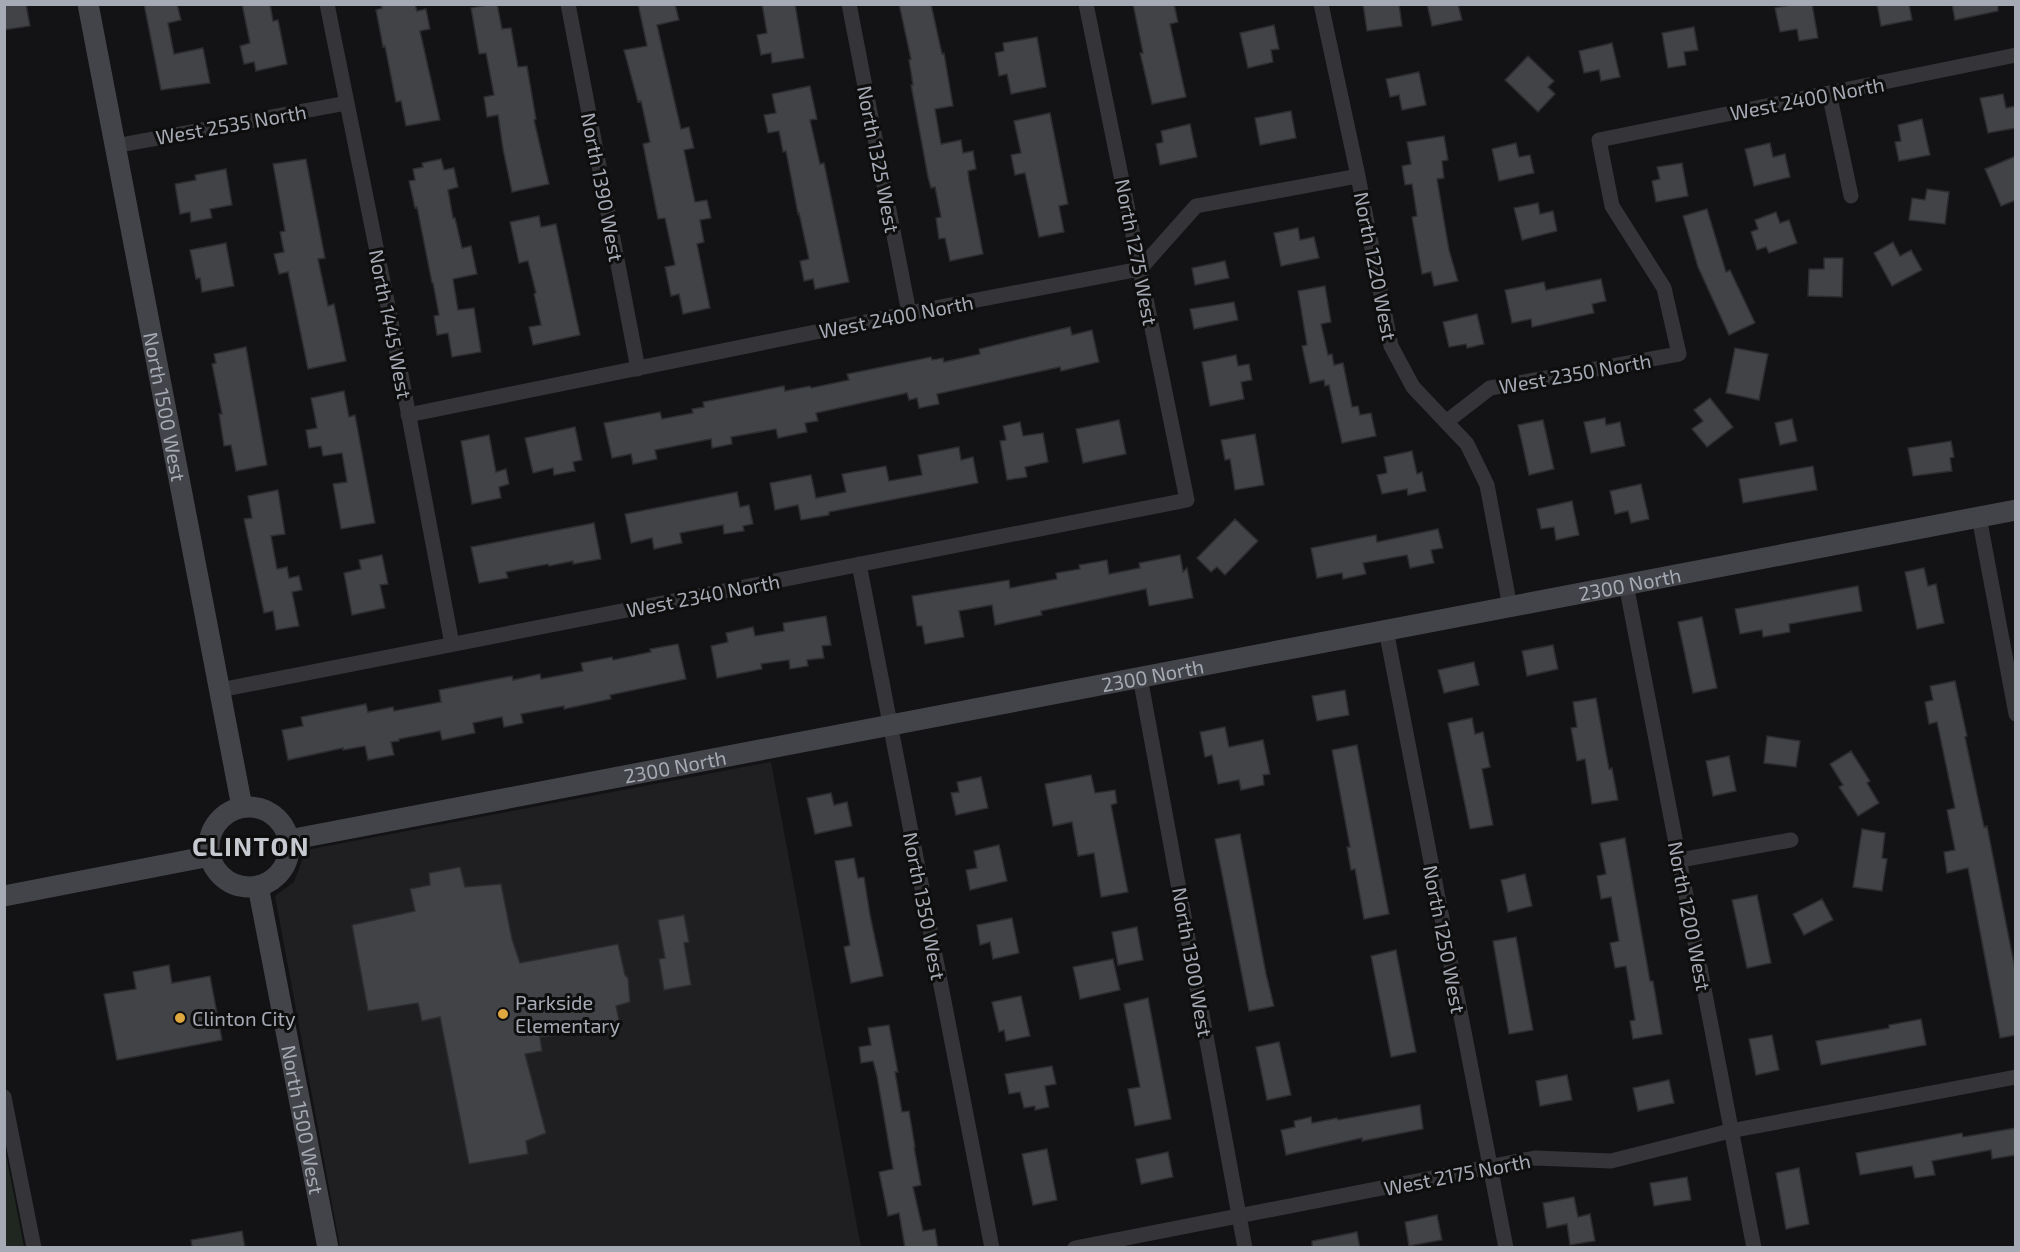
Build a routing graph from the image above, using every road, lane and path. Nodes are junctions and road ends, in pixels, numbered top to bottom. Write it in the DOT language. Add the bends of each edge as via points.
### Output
graph roads {
  1 [pos="88,4"];
  2 [pos="327,4"];
  3 [pos="568,4"];
  4 [pos="849,4"];
  5 [pos="1086,4"];
  6 [pos="1321,4"];
  7 [pos="2016,55"];
  8 [pos="1828,93"];
  9 [pos="347,103"];
  10 [pos="115,146"];
  11 [pos="1358,176"];
  12 [pos="1851,196"];
  13 [pos="1140,269"];
  14 [pos="909,313"];
  15 [pos="1679,354"];
  16 [pos="638,369"];
  17 [pos="408,415"];
  18 [pos="1446,422"];
  19 [pos="1187,500"];
  20 [pos="2016,510"];
  21 [pos="1979,517"];
  22 [pos="859,564"];
  23 [pos="1626,584"];
  24 [pos="1510,607"];
  25 [pos="1386,630"];
  26 [pos="452,644"];
  27 [pos="1140,677"];
  28 [pos="220,690"];
  29 [pos="2016,714"];
  30 [pos="891,725"];
  31 [pos="242,807"];
  32 [pos="289,840"];
  33 [pos="1791,840"];
  34 [pos="210,856"];
  35 [pos="1680,860"];
  36 [pos="258,886"];
  37 [pos="4,896"];
  38 [pos="2016,1077"];
  39 [pos="4,1098"];
  40 [pos="1730,1131"];
  41 [pos="1490,1167"];
  42 [pos="1239,1216"];
  43 [pos="34,1248"];
  44 [pos="328,1248"];
  45 [pos="992,1248"];
  46 [pos="1075,1248"];
  47 [pos="1245,1248"];
  48 [pos="1506,1248"];
  49 [pos="1754,1248"];
  1 -- 10 [label="street, North 1500 West"];
  2 -- 9 [label="street, North 1445 West"];
  3 -- 16 [label="street, North 1390 West"];
  4 -- 14 [label="street, North 1325 West"];
  5 -- 13 [label="street, North 1275 West"];
  6 -- 11 [label="street, North 1220 West"];
  7 -- 8 [label="street, West 2400 North"];
  8 -- 12 [label="street"];
  8 -- 15 [label="street, West 2400 North" via="1599,140 1612,206 1664,288"];
  9 -- 10 [label="street, West 2535 North"];
  9 -- 17 [label="street, North 1445 West"];
  10 -- 28 [label="street, North 1500 West"];
  11 -- 13 [label="street" via="1196,206"];
  11 -- 18 [label="street, North 1220 West" via="1391,346 1413,387"];
  13 -- 14 [label="street, West 2400 North"];
  13 -- 19 [label="street, North 1275 West"];
  14 -- 16 [label="street, West 2400 North"];
  15 -- 18 [label="street, West 2350 North" via="1490,388"];
  16 -- 17 [label="street, West 2400 North"];
  17 -- 26 [label="street, North 1445 West"];
  18 -- 24 [label="street, North 1220 West" via="1467,444 1487,485"];
  19 -- 22 [label="street, West 2340 North"];
  20 -- 21 [label="street, 2300 North"];
  21 -- 23 [label="street, 2300 North"];
  21 -- 29 [label="street"];
  22 -- 26 [label="street, West 2340 North"];
  22 -- 30 [label="street, North 1350 West"];
  23 -- 24 [label="street, 2300 North"];
  23 -- 35 [label="street, North 1200 West"];
  24 -- 25 [label="street, 2300 North"];
  25 -- 27 [label="street, 2300 North"];
  25 -- 41 [label="street, North 1250 West"];
  26 -- 28 [label="street, West 2340 North"];
  27 -- 30 [label="street, 2300 North"];
  27 -- 42 [label="street, North 1300 West"];
  28 -- 31 [label="street, North 1500 West"];
  30 -- 32 [label="street, 2300 North"];
  30 -- 45 [label="street, North 1350 West"];
  31 -- 32 [label="street" via="263,809 280,821"];
  31 -- 34 [label="street" via="225,814 211,834"];
  32 -- 36 [label="street" via="287,861 274,879"];
  33 -- 35 [label="street"];
  34 -- 36 [label="street" via="218,873 235,885"];
  34 -- 37 [label="street"];
  35 -- 40 [label="street, North 1200 West"];
  36 -- 44 [label="street, North 1500 West"];
  38 -- 40 [label="street, West 2175 North"];
  39 -- 43 [label="street"];
  40 -- 41 [label="street, West 2175 North" via="1611,1161 1535,1158"];
  40 -- 49 [label="street, North 1200 West"];
  41 -- 42 [label="street, West 2175 North"];
  41 -- 48 [label="street, North 1250 West"];
  42 -- 46 [label="street, West 2175 North"];
  42 -- 47 [label="street, North 1300 West"];
}
